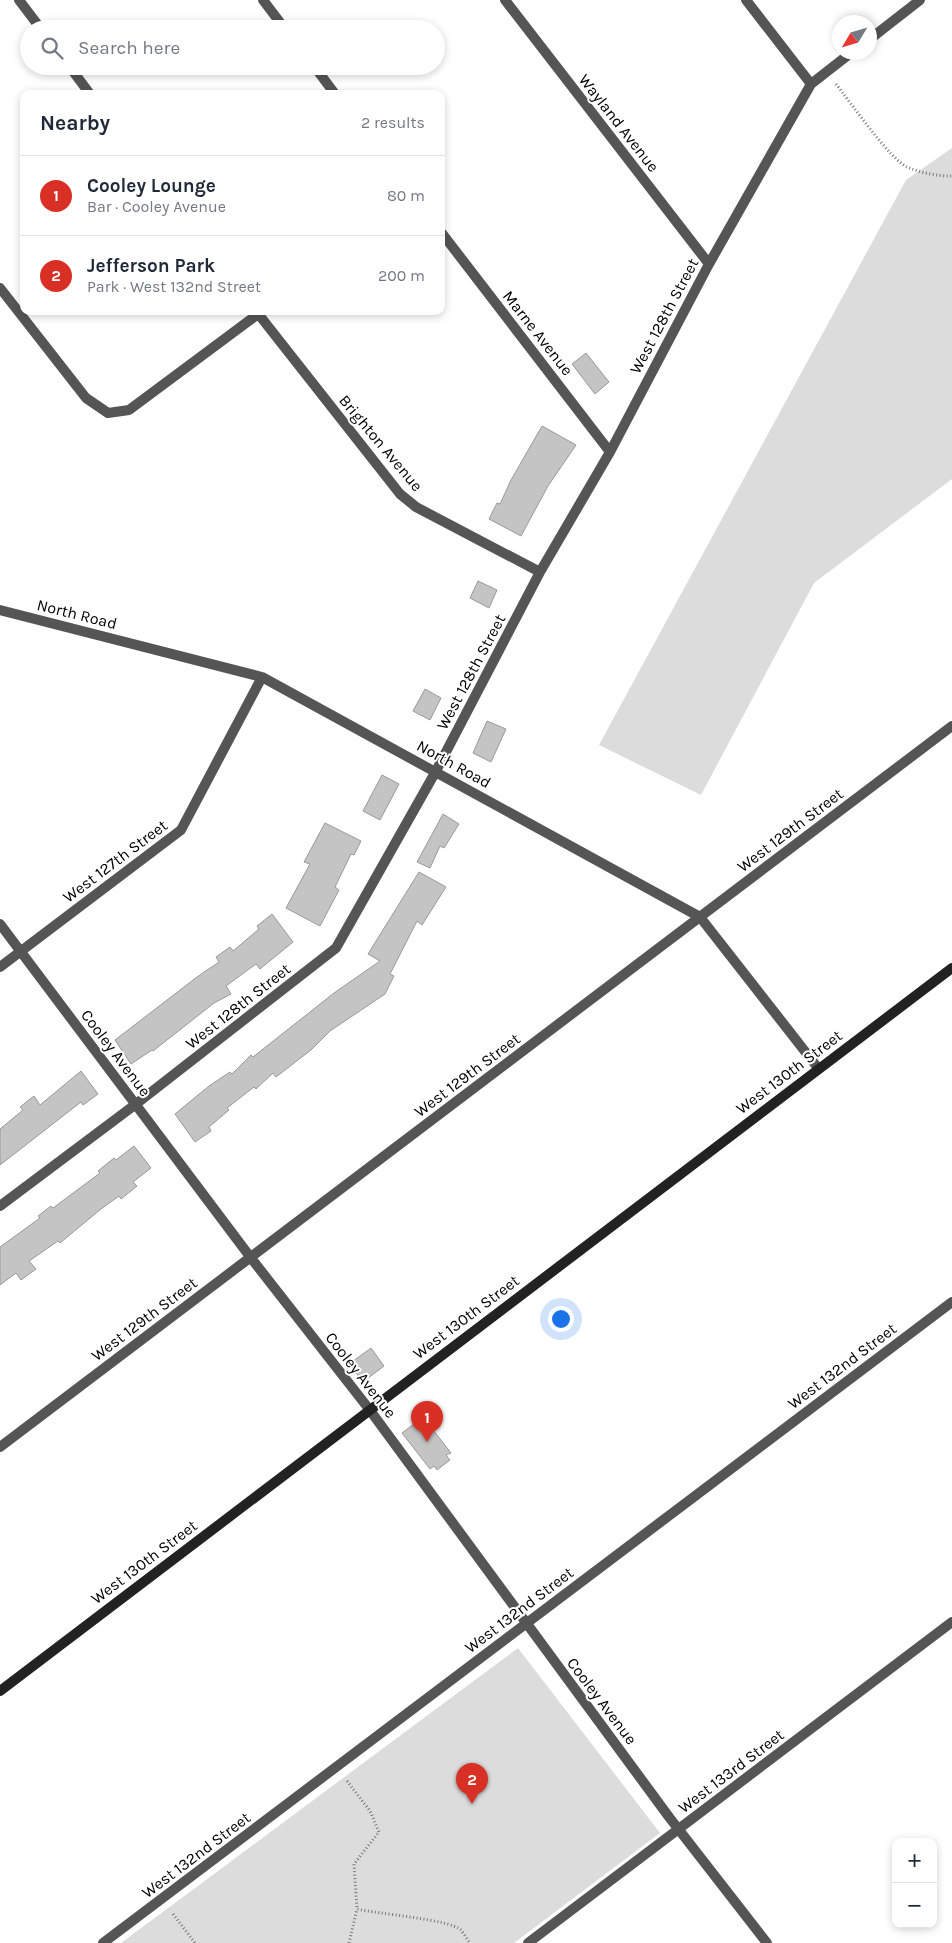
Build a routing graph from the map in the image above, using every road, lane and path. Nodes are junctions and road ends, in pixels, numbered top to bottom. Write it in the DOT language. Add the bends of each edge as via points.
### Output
graph roads {
  1 [pos="19,0"];
  2 [pos="263,0"];
  3 [pos="505,0"];
  4 [pos="746,0"];
  5 [pos="920,0"];
  6 [pos="34,20"];
  7 [pos="278,20"];
  8 [pos="877,34"];
  9 [pos="842,60"];
  10 [pos="76,75"];
  11 [pos="321,75"];
  12 [pos="811,84"];
  13 [pos="836,84"];
  14 [pos="87,90"];
  15 [pos="332,90"];
  16 [pos="952,176"];
  17 [pos="445,237"];
  18 [pos="709,264"];
  19 [pos="0,288"];
  20 [pos="20,314"];
  21 [pos="21,315"];
  22 [pos="254,315"];
  23 [pos="259,315"];
  24 [pos="610,452"];
  25 [pos="540,572"];
  26 [pos="0,610"];
  27 [pos="262,677"];
  28 [pos="952,726"];
  29 [pos="436,771"];
  30 [pos="700,917"];
  31 [pos="0,924"];
  32 [pos="21,951"];
  33 [pos="0,967"];
  34 [pos="952,968"];
  35 [pos="818,1068"];
  36 [pos="136,1104"];
  37 [pos="0,1206"];
  38 [pos="251,1258"];
  39 [pos="952,1302"];
  40 [pos="370,1409"];
  41 [pos="0,1447"];
  42 [pos="952,1622"];
  43 [pos="526,1624"];
  44 [pos="0,1691"];
  45 [pos="347,1781"];
  46 [pos="679,1829"];
  47 [pos="357,1908"];
  48 [pos="172,1914"];
  49 [pos="103,1943"];
  50 [pos="195,1943"];
  51 [pos="349,1943"];
  52 [pos="470,1943"];
  53 [pos="528,1943"];
  54 [pos="767,1943"];
  1 -- 6 [label="street"];
  2 -- 7 [label="street"];
  3 -- 18 [label="street, Wayland Avenue"];
  4 -- 12 [label="street"];
  5 -- 8 [label="street"];
  9 -- 12 [label="street, West 128th Street"];
  10 -- 14 [label="street"];
  11 -- 15 [label="street"];
  12 -- 18 [label="street, West 128th Street"];
  13 -- 16 [label="path" via="905,166 933,175"];
  17 -- 24 [label="street, Marne Avenue"];
  18 -- 24 [label="street, West 128th Street"];
  19 -- 20 [label="street"];
  21 -- 22 [label="street" via="86,398 108,413 129,410"];
  23 -- 25 [label="street, Brighton Avenue" via="400,494 416,507"];
  24 -- 25 [label="street, West 128th Street"];
  25 -- 29 [label="street, West 128th Street"];
  26 -- 27 [label="street, North Road"];
  27 -- 29 [label="street, North Road"];
  27 -- 32 [label="street, West 127th Street" via="181,830"];
  28 -- 30 [label="street, West 129th Street"];
  29 -- 30 [label="street, North Road"];
  29 -- 36 [label="street, West 128th Street" via="336,948"];
  30 -- 35 [label="street, North Road"];
  30 -- 38 [label="street, West 129th Street"];
  31 -- 32 [label="street, Cooley Avenue"];
  32 -- 33 [label="street, West 127th Street"];
  32 -- 36 [label="street, Cooley Avenue"];
  34 -- 35 [label="main road, West 130th Street"];
  35 -- 40 [label="main road, West 130th Street"];
  36 -- 37 [label="street, West 128th Street"];
  36 -- 38 [label="street, Cooley Avenue"];
  38 -- 40 [label="street, Cooley Avenue"];
  38 -- 41 [label="street, West 129th Street"];
  39 -- 43 [label="street, West 132nd Street"];
  40 -- 43 [label="street, Cooley Avenue"];
  40 -- 44 [label="main road, West 130th Street"];
  42 -- 46 [label="street, West 133rd Street"];
  43 -- 46 [label="street, Cooley Avenue"];
  43 -- 49 [label="street, West 132nd Street"];
  45 -- 47 [label="path" via="370,1811 379,1832 354,1864"];
  46 -- 53 [label="street, West 133rd Street"];
  46 -- 54 [label="street, Cooley Avenue"];
  47 -- 51 [label="path"];
  47 -- 52 [label="path" via="377,1914 415,1917 460,1929"];
  48 -- 50 [label="path"];
}
